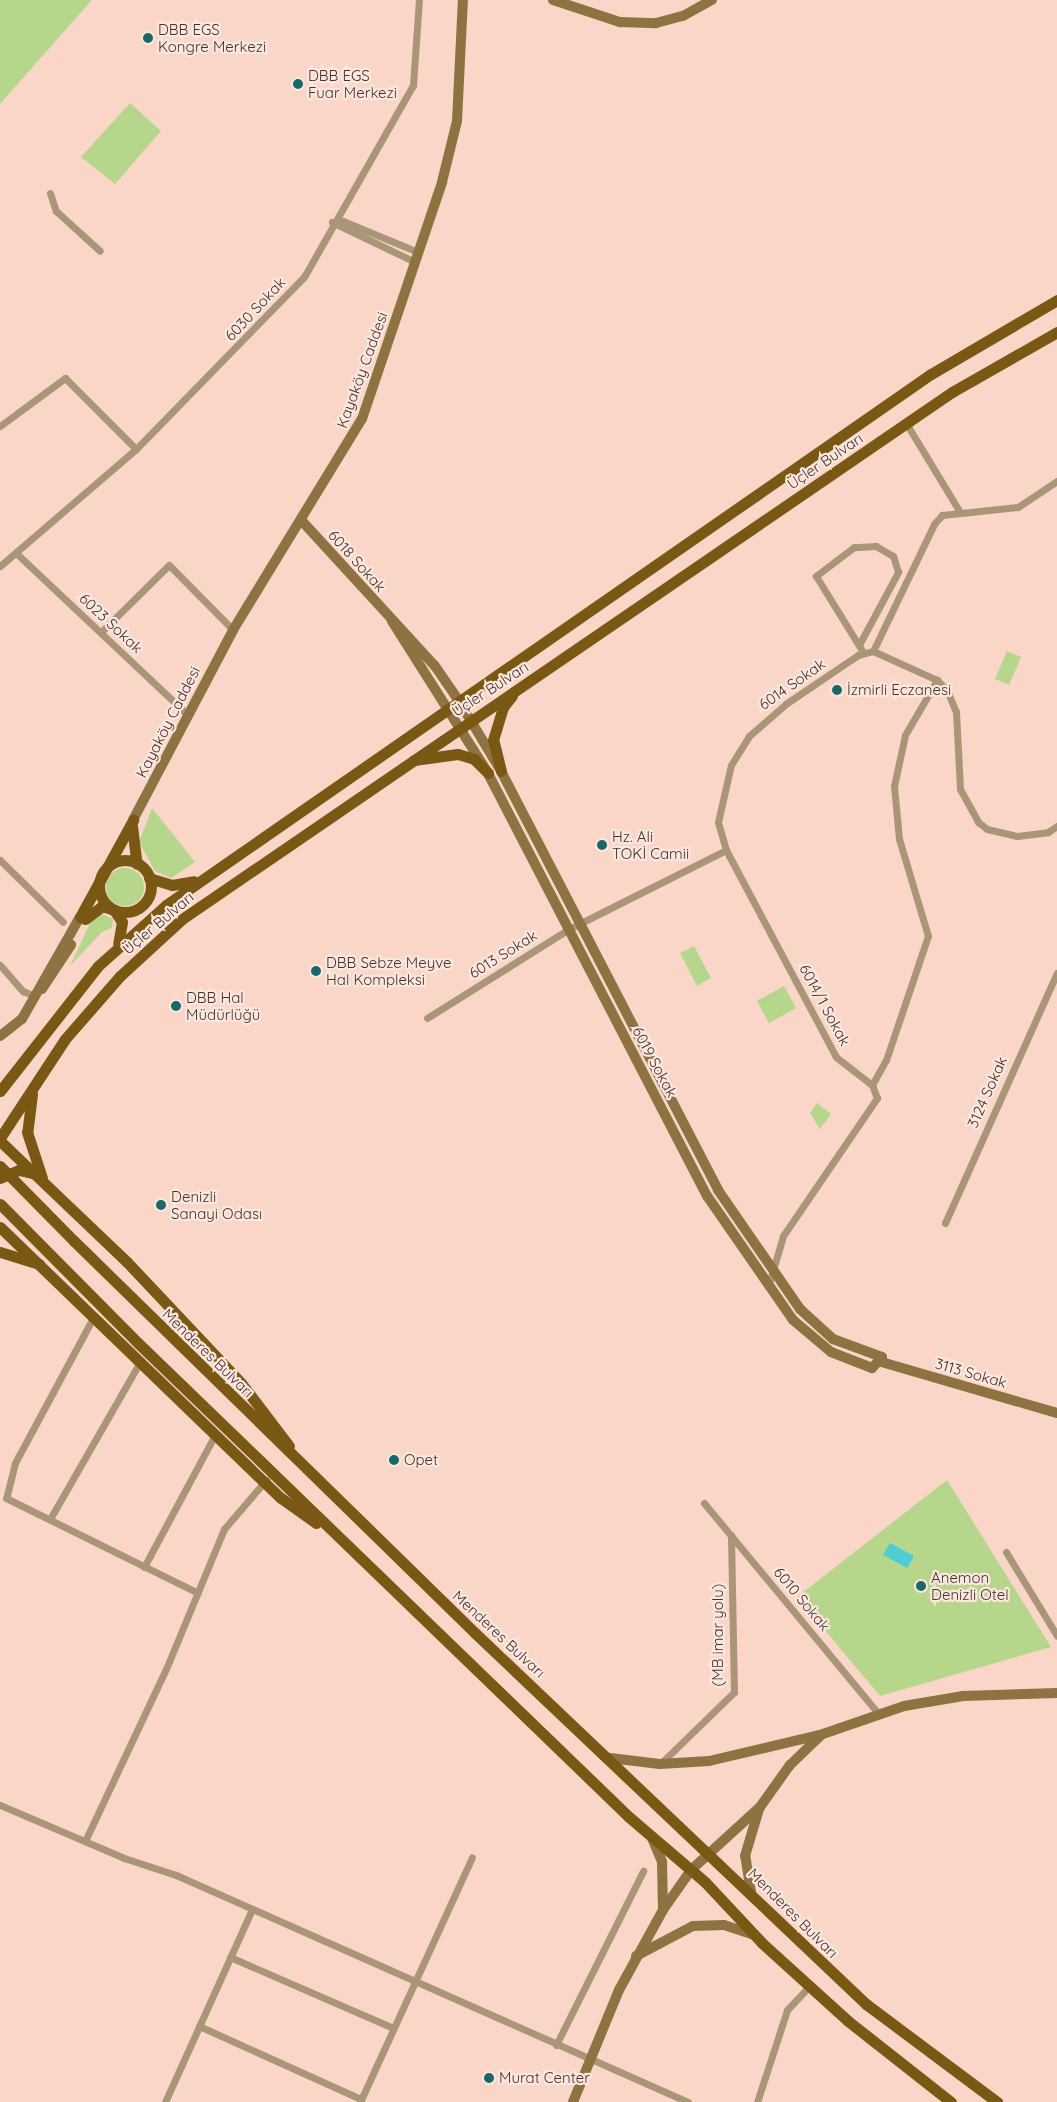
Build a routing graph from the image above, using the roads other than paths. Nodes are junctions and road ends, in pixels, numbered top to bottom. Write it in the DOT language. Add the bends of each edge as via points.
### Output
graph roads {
  1 [pos="419,0"];
  2 [pos="464,0"];
  3 [pos="553,0"];
  4 [pos="712,0"];
  5 [pos="50,192"];
  6 [pos="332,222"];
  7 [pos="100,251"];
  8 [pos="417,257"];
  9 [pos="1057,300"];
  10 [pos="1057,332"];
  11 [pos="906,424"];
  12 [pos="0,426"];
  13 [pos="136,449"];
  14 [pos="1057,481"];
  15 [pos="960,512"];
  16 [pos="301,520"];
  17 [pos="16,553"];
  18 [pos="0,566"];
  19 [pos="392,621"];
  20 [pos="233,630"];
  21 [pos="101,632"];
  22 [pos="860,643"];
  23 [pos="873,651"];
  24 [pos="863,652"];
  25 [pos="532,680"];
  26 [pos="937,680"];
  27 [pos="460,701"];
  28 [pos="449,707"];
  29 [pos="187,714"];
  30 [pos="466,723"];
  31 [pos="394,770"];
  32 [pos="501,771"];
  33 [pos="488,773"];
  34 [pos="133,820"];
  35 [pos="1057,826"];
  36 [pos="726,850"];
  37 [pos="0,860"];
  38 [pos="137,864"];
  39 [pos="104,873"];
  40 [pos="149,878"];
  41 [pos="203,878"];
  42 [pos="110,908"];
  43 [pos="82,918"];
  44 [pos="63,922"];
  45 [pos="581,923"];
  46 [pos="569,929"];
  47 [pos="118,946"];
  48 [pos="0,965"];
  49 [pos="1057,973"];
  50 [pos="34,996"];
  51 [pos="426,1018"];
  52 [pos="0,1036"];
  53 [pos="13,1071"];
  54 [pos="0,1081"];
  55 [pos="34,1085"];
  56 [pos="872,1085"];
  57 [pos="0,1091"];
  58 [pos="0,1139"];
  59 [pos="0,1166"];
  60 [pos="0,1178"];
  61 [pos="45,1184"];
  62 [pos="0,1204"];
  63 [pos="945,1223"];
  64 [pos="0,1227"];
  65 [pos="0,1252"];
  66 [pos="43,1266"];
  67 [pos="772,1272"];
  68 [pos="768,1289"];
  69 [pos="94,1316"];
  70 [pos="141,1359"];
  71 [pos="877,1362"];
  72 [pos="1057,1413"];
  73 [pos="216,1433"];
  74 [pos="296,1458"];
  75 [pos="269,1477"];
  76 [pos="704,1503"];
  77 [pos="50,1519"];
  78 [pos="731,1535"];
  79 [pos="1006,1552"];
  80 [pos="144,1566"];
  81 [pos="198,1593"];
  82 [pos="1057,1636"];
  83 [pos="1057,1693"];
  84 [pos="878,1713"];
  85 [pos="820,1735"];
  86 [pos="610,1758"];
  87 [pos="660,1764"];
  88 [pos="0,1805"];
  89 [pos="760,1807"];
  90 [pos="652,1837"];
  91 [pos="85,1841"];
  92 [pos="710,1852"];
  93 [pos="472,1858"];
  94 [pos="691,1870"];
  95 [pos="643,1872"];
  96 [pos="751,1892"];
  97 [pos="252,1909"];
  98 [pos="663,1910"];
  99 [pos="754,1935"];
  100 [pos="230,1957"];
  101 [pos="636,1957"];
  102 [pos="414,1982"];
  103 [pos="809,1986"];
  104 [pos="199,2026"];
  105 [pos="393,2028"];
  106 [pos="556,2045"];
  107 [pos="590,2060"];
  108 [pos="168,2101"];
  109 [pos="361,2101"];
  110 [pos="573,2102"];
  111 [pos="688,2102"];
  112 [pos="757,2102"];
  113 [pos="951,2102"];
  114 [pos="997,2102"];
  1 -- 6 [label="street, 6030 Sokak" via="413,85"];
  2 -- 8 [label="street, Kayaköy Caddesi" via="457,121"];
  3 -- 4 [label="street" via="620,22 650,23 683,16"];
  5 -- 7 [label="street" via="56,212"];
  6 -- 8 [label="street"];
  6 -- 13 [label="street, 6030 Sokak" via="297,285"];
  8 -- 16 [label="street, Kayaköy Caddesi" via="362,419"];
  9 -- 27 [label="main road, Üçler Bulvarı" via="923,380"];
  10 -- 11 [label="main road, Üçler Bulvarı"];
  11 -- 15 [label="street"];
  11 -- 25 [label="main road, Üçler Bulvarı"];
  12 -- 13 [label="street" via="65,378"];
  13 -- 17 [label="street, 6030 Sokak"];
  14 -- 15 [label="street" via="1005,511"];
  15 -- 23 [label="street" via="942,515 927,535"];
  16 -- 19 [label="street, 6018 Sokak"];
  16 -- 20 [label="street, Kayaköy Caddesi"];
  17 -- 18 [label="street, 6030 Sokak"];
  17 -- 21 [label="street, 6023 Sokak"];
  19 -- 27 [label="street, 6018 Sokak" via="435,666"];
  19 -- 28 [label="street, 6018 Sokak"];
  20 -- 21 [label="street" via="169,565"];
  20 -- 29 [label="street, Kayaköy Caddesi"];
  21 -- 29 [label="street, 6023 Sokak"];
  22 -- 22 [label="street" via="816,576 854,547 876,546 893,556 898,572"];
  22 -- 24 [label="street"];
  23 -- 24 [label="street, 6014 Sokak"];
  23 -- 26 [label="street"];
  24 -- 36 [label="street, 6014 Sokak" via="775,712 749,736 731,765 718,822"];
  25 -- 30 [label="main road, Üçler Bulvarı"];
  25 -- 32 [label="main road" via="508,701 498,719 493,740"];
  26 -- 35 [label="street" via="953,700 960,789 978,822 987,829 1017,836 1048,832"];
  26 -- 56 [label="street" via="905,735 894,786 899,839 928,936 886,1060"];
  27 -- 28 [label="main road, Üçler Bulvarı"];
  27 -- 30 [label="street, 6018 Sokak"];
  28 -- 30 [label="street, 6018 Sokak"];
  28 -- 41 [label="main road, Üçler Bulvarı"];
  29 -- 34 [label="street, Kayaköy Caddesi"];
  30 -- 31 [label="main road, Üçler Bulvarı"];
  30 -- 32 [label="street, 6019 Sokak"];
  30 -- 33 [label="street, 6019 Sokak"];
  31 -- 33 [label="main road" via="429,756 458,754 480,763"];
  31 -- 55 [label="main road, Üçler Bulvarı" via="196,909 145,950 65,1039"];
  32 -- 45 [label="street, 6019 Sokak"];
  33 -- 46 [label="street, 6019 Sokak"];
  34 -- 38 [label="main road" via="130,838"];
  34 -- 39 [label="main road"];
  36 -- 45 [label="street"];
  36 -- 56 [label="street, 6014/1 Sokak" via="836,1056"];
  37 -- 44 [label="street"];
  38 -- 39 [label="main road" via="121,861"];
  38 -- 40 [label="main road"];
  39 -- 42 [label="main road" via="100,893"];
  39 -- 43 [label="main road"];
  40 -- 41 [label="main road" via="172,885"];
  40 -- 42 [label="main road" via="151,890 143,905 127,912"];
  41 -- 47 [label="main road, Üçler Bulvarı"];
  42 -- 43 [label="main road" via="96,908"];
  42 -- 47 [label="main road" via="122,922"];
  43 -- 50 [label="street" via="54,977"];
  45 -- 46 [label="street"];
  45 -- 67 [label="street, 6019 Sokak" via="718,1190"];
  46 -- 51 [label="street, 6013 Sokak"];
  46 -- 68 [label="street, 6019 Sokak" via="707,1196"];
  47 -- 53 [label="main road, Üçler Bulvarı"];
  48 -- 50 [label="street" via="22,991"];
  49 -- 63 [label="street, 3124 Sokak"];
  50 -- 52 [label="street" via="18,1025"];
  53 -- 54 [label="main road"];
  53 -- 57 [label="main road, Üçler Bulvarı"];
  55 -- 58 [label="main road, Üçler Bulvarı"];
  55 -- 61 [label="main road" via="28,1132"];
  56 -- 67 [label="street" via="876,1102 783,1236"];
  58 -- 61 [label="main road"];
  59 -- 74 [label="main road, Menderes Bulvarı, bridge"];
  60 -- 61 [label="main road" via="24,1171"];
  61 -- 74 [label="main road" via="127,1262 240,1383 278,1426"];
  62 -- 75 [label="main road"];
  64 -- 66 [label="main road"];
  65 -- 66 [label="main road"];
  66 -- 69 [label="main road"];
  67 -- 68 [label="street"];
  67 -- 71 [label="street, 6019 Sokak" via="800,1309 834,1339"];
  68 -- 71 [label="street, 6019 Sokak" via="793,1320 831,1352"];
  69 -- 70 [label="main road"];
  69 -- 77 [label="street" via="16,1463 6,1498"];
  70 -- 73 [label="main road"];
  70 -- 77 [label="street"];
  71 -- 72 [label="street, 3113 Sokak"];
  73 -- 75 [label="main road"];
  73 -- 80 [label="street"];
  74 -- 86 [label="main road, Menderes Bulvarı"];
  75 -- 81 [label="street" via="224,1529"];
  75 -- 90 [label="main road" via="349,1548"];
  76 -- 78 [label="street, 6010 Sokak"];
  77 -- 80 [label="street"];
  78 -- 84 [label="street, 6010 Sokak"];
  78 -- 87 [label="street, (MB imar yolu)" via="734,1692"];
  79 -- 82 [label="street"];
  80 -- 81 [label="street"];
  81 -- 91 [label="street"];
  83 -- 84 [label="street" via="963,1696"];
  84 -- 85 [label="street"];
  85 -- 87 [label="street" via="709,1761"];
  85 -- 89 [label="street" via="790,1765"];
  86 -- 87 [label="street"];
  86 -- 92 [label="main road, Menderes Bulvarı"];
  88 -- 91 [label="street"];
  89 -- 92 [label="street"];
  89 -- 96 [label="street" via="745,1856"];
  90 -- 94 [label="main road"];
  90 -- 98 [label="street" via="663,1870"];
  91 -- 97 [label="street"];
  92 -- 94 [label="street"];
  92 -- 96 [label="main road, Menderes Bulvarı"];
  93 -- 102 [label="street"];
  94 -- 98 [label="street"];
  94 -- 99 [label="main road"];
  95 -- 106 [label="street"];
  96 -- 114 [label="main road, Menderes Bulvarı" via="866,2004"];
  97 -- 100 [label="street"];
  97 -- 102 [label="street"];
  98 -- 101 [label="street"];
  99 -- 101 [label="street" via="724,1925 693,1926"];
  99 -- 103 [label="main road"];
  100 -- 104 [label="street"];
  100 -- 105 [label="street"];
  101 -- 107 [label="street"];
  102 -- 105 [label="street"];
  102 -- 106 [label="street"];
  103 -- 112 [label="street" via="787,2010"];
  103 -- 113 [label="main road"];
  104 -- 108 [label="street"];
  104 -- 109 [label="street"];
  105 -- 109 [label="street"];
  106 -- 107 [label="street"];
  107 -- 110 [label="street"];
  107 -- 111 [label="street"];
}
